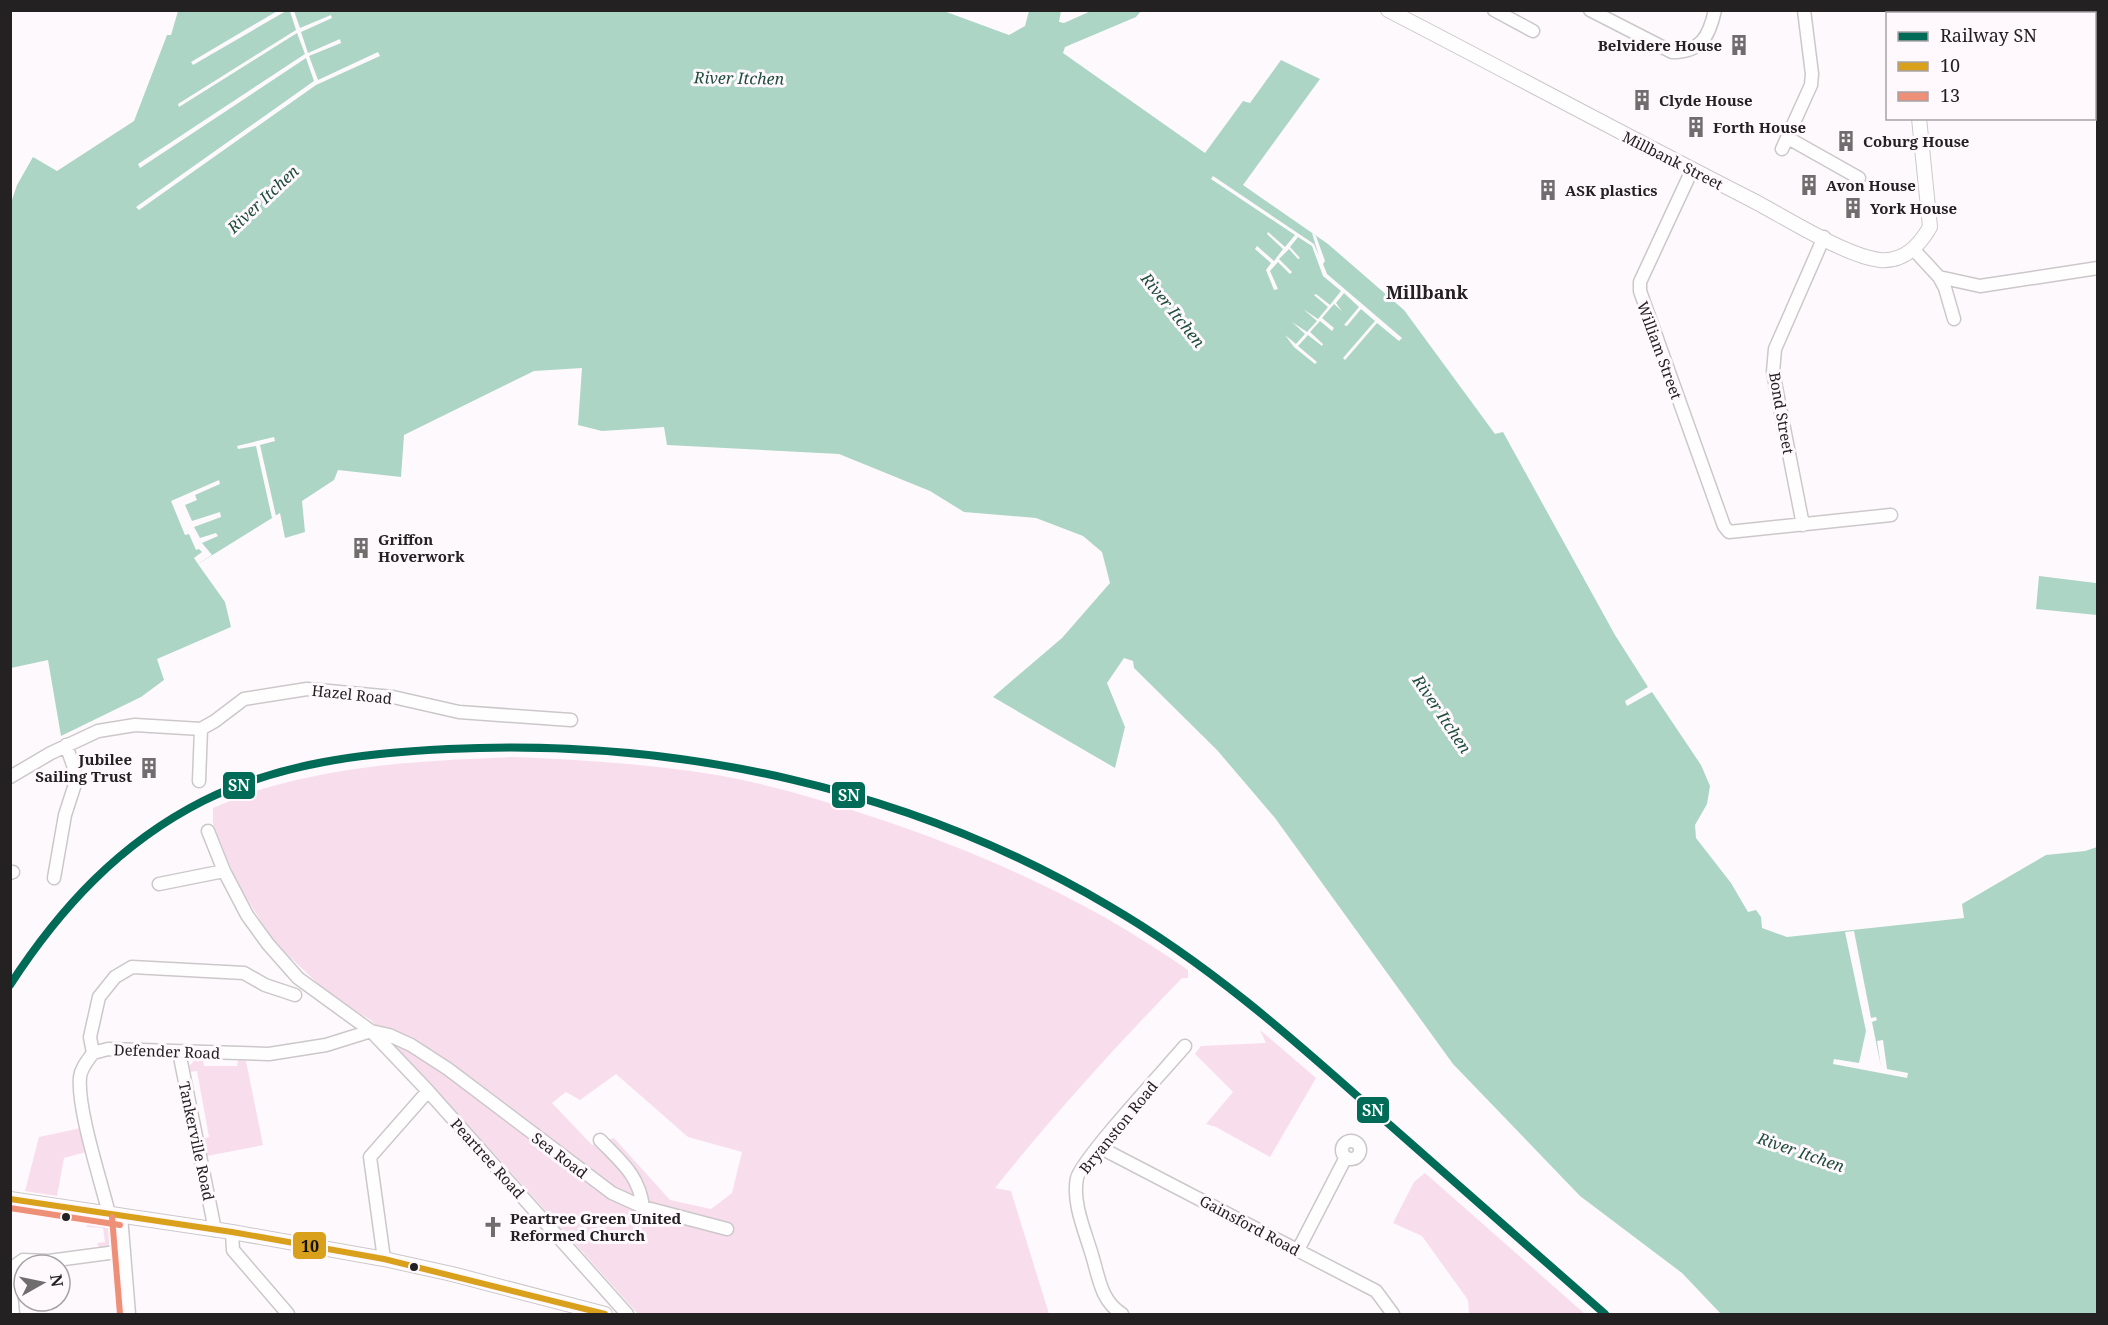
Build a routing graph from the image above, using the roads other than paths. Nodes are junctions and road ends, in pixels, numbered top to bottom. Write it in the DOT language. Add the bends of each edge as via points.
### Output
graph roads {
  1 [pos="1388,10"];
  2 [pos="1494,10"];
  3 [pos="1590,10"];
  4 [pos="1715,10"];
  5 [pos="1804,10"];
  6 [pos="1405,15"];
  7 [pos="1533,31"];
  8 [pos="1919,120"];
  9 [pos="1692,170"];
  10 [pos="1859,178"];
  11 [pos="1824,237"];
  12 [pos="1914,250"];
  13 [pos="2097,268"];
  14 [pos="1938,277"];
  15 [pos="1954,319"];
  16 [pos="1891,515"];
  17 [pos="1803,525"];
  18 [pos="571,720"];
  19 [pos="201,729"];
  20 [pos="66,745"];
  21 [pos="10,777"];
  22 [pos="199,781"];
  23 [pos="208,831"];
  24 [pos="224,871"];
  25 [pos="54,878"];
  26 [pos="159,884"];
  27 [pos="295,995"];
  28 [pos="371,1031"];
  29 [pos="411,1045"];
  30 [pos="1185,1046"];
  31 [pos="178,1052"];
  32 [pos="93,1053"];
  33 [pos="397,1060"];
  34 [pos="428,1091"];
  35 [pos="600,1140"];
  36 [pos="1099,1147"];
  37 [pos="1346,1157"];
  38 [pos="10,1199"];
  39 [pos="643,1207"];
  40 [pos="115,1215"];
  41 [pos="727,1229"];
  42 [pos="215,1230"];
  43 [pos="232,1232"];
  44 [pos="1298,1250"];
  45 [pos="123,1251"];
  46 [pos="384,1259"];
  47 [pos="10,1281"];
  48 [pos="597,1313"];
  49 [pos="13,1314"];
  50 [pos="129,1314"];
  51 [pos="288,1314"];
  52 [pos="627,1314"];
  53 [pos="1122,1314"];
  54 [pos="1393,1314"];
  1 -- 6 [label="street, Millbank Street"];
  2 -- 7 [label="street"];
  3 -- 4 [label="street" via="1672,52 1686,52 1703,42"];
  5 -- 10 [label="street" via="1811,85 1785,143"];
  6 -- 9 [label="street, Millbank Street"];
  8 -- 12 [label="street" via="1930,227"];
  9 -- 11 [label="street, Millbank Street"];
  9 -- 17 [label="street, William Street" via="1640,282 1640,291 1724,526 1729,532"];
  11 -- 12 [label="street, Millbank Street" via="1882,260"];
  11 -- 17 [label="street, Bond Street" via="1775,349 1773,372"];
  12 -- 14 [label="street"];
  13 -- 14 [label="street" via="1980,286"];
  14 -- 15 [label="street"];
  16 -- 17 [label="street"];
  18 -- 19 [label="street, Hazel Road" via="459,712 393,697 308,689 244,699"];
  19 -- 20 [label="street" via="124,726 98,731"];
  19 -- 22 [label="street"];
  20 -- 21 [label="street"];
  20 -- 25 [label="street" via="75,784 65,815"];
  23 -- 24 [label="street, Sea Road"];
  24 -- 26 [label="street"];
  24 -- 28 [label="street, Sea Road" via="247,915 291,970"];
  27 -- 32 [label="street" via="244,973 132,967 114,977 99,997 90,1037"];
  28 -- 29 [label="street, Sea Road"];
  28 -- 31 [label="street, Defender Road" via="333,1044 269,1054"];
  28 -- 33 [label="street, Peartree Road"];
  29 -- 33 [label="street"];
  29 -- 39 [label="street, Sea Road" via="448,1068 595,1182"];
  30 -- 36 [label="street, Bryanston Road"];
  31 -- 32 [label="street, Defender Road" via="108,1048"];
  31 -- 42 [label="street, Tankerville Road"];
  32 -- 40 [label="street, Defender Road" via="82,1068 80,1084 86,1124"];
  33 -- 34 [label="street, Peartree Road"];
  34 -- 46 [label="street" via="370,1157"];
  34 -- 52 [label="street, Peartree Road"];
  35 -- 39 [label="street" via="632,1174 640,1188"];
  36 -- 44 [label="street, Gainsford Road"];
  36 -- 53 [label="street, Bryanston Road" via="1080,1170 1076,1191 1104,1296"];
  37 -- 44 [label="street"];
  38 -- 40 [label="street"];
  39 -- 41 [label="street, Sea Road"];
  40 -- 42 [label="street"];
  40 -- 45 [label="street, Defender Road"];
  42 -- 43 [label="street"];
  43 -- 46 [label="street"];
  43 -- 51 [label="street" via="233,1250"];
  44 -- 54 [label="street, Gainsford Road" via="1376,1291"];
  45 -- 47 [label="street" via="49,1261 23,1260"];
  45 -- 50 [label="street, Defender Road"];
  46 -- 48 [label="street"];
  47 -- 49 [label="street"];
}
